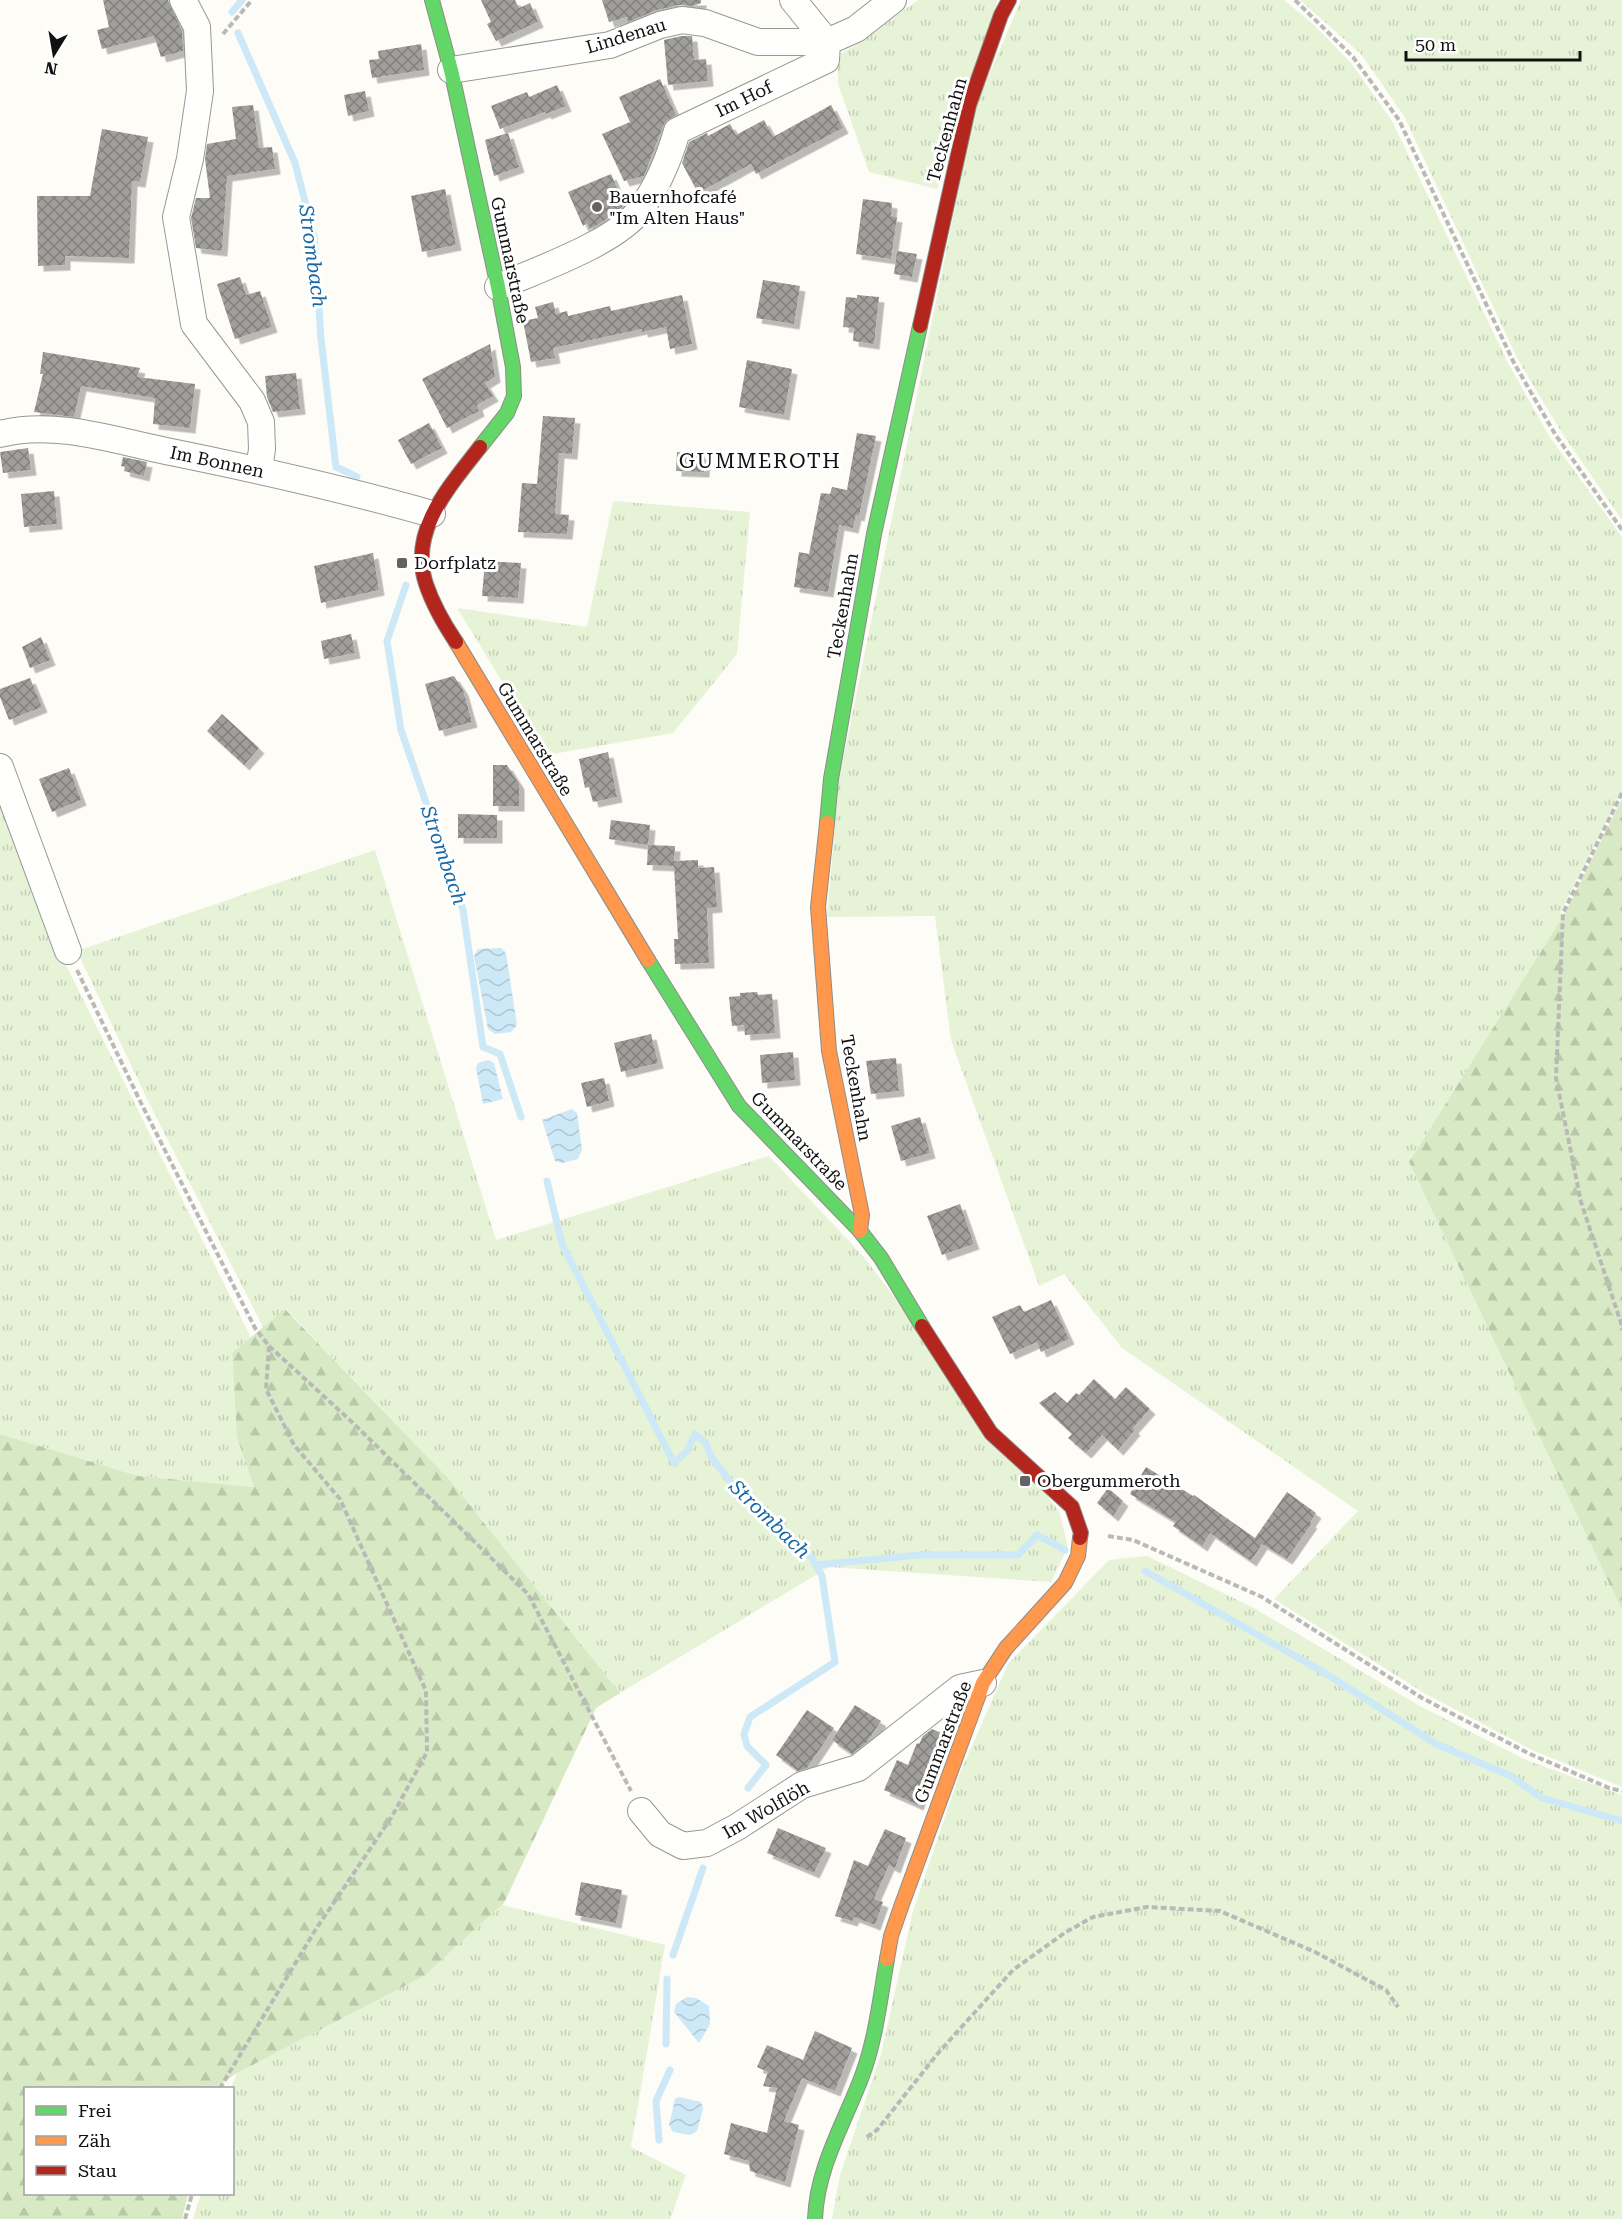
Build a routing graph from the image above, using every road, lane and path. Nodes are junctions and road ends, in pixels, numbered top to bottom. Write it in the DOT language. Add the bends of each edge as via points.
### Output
graph roads {
  1 [pos="183,0"];
  2 [pos="252,0"];
  3 [pos="432,0"];
  4 [pos="793,0"];
  5 [pos="893,0"];
  6 [pos="1009,0"];
  7 [pos="1295,0"];
  8 [pos="223,34"];
  9 [pos="827,42"];
  10 [pos="451,70"];
  11 [pos="498,287"];
  12 [pos="0,434"];
  13 [pos="259,470"];
  14 [pos="432,514"];
  15 [pos="1622,530"];
  16 [pos="0,767"];
  17 [pos="1622,793"];
  18 [pos="68,951"];
  19 [pos="860,1231"];
  20 [pos="1622,1326"];
  21 [pos="269,1346"];
  22 [pos="1081,1533"];
  23 [pos="983,1683"];
  24 [pos="1622,1791"];
  25 [pos="641,1811"];
  26 [pos="1398,2007"];
  27 [pos="221,2087"];
  28 [pos="859,2143"];
  29 [pos="191,2195"];
  30 [pos="814,2215"];
  31 [pos="185,2219"];
  1 -- 13 [label="street" via="197,27 200,91 190,159 176,216 194,324 252,401 261,422"];
  2 -- 8 [label="path"];
  3 -- 10 [label="street, Gummarstraße"];
  4 -- 9 [label="street"];
  5 -- 9 [label="street, Lindenau" via="856,29"];
  6 -- 19 [label="street, Teckenhahn" via="969,105 874,534 831,779 818,907 829,1052 862,1215"];
  7 -- 15 [label="path" via="1353,57 1399,120 1514,363 1555,434"];
  9 -- 10 [label="street, Lindenau" via="758,42 705,23 682,20 610,45"];
  9 -- 11 [label="street, Im Hof" via="826,60 678,131 667,167 640,211 618,232"];
  10 -- 11 [label="street, Gummarstraße"];
  11 -- 14 [label="street, Gummarstraße" via="513,367 514,396 507,413"];
  12 -- 13 [label="street, Im Bonnen" via="60,429"];
  13 -- 14 [label="street, Im Bonnen"];
  14 -- 19 [label="street, Gummarstraße" via="423,553 425,582 438,613 739,1106"];
  16 -- 18 [label="street"];
  17 -- 20 [label="path" via="1563,913 1556,1078 1581,1202"];
  18 -- 21 [label="path" via="255,1328"];
  19 -- 22 [label="street, Gummarstraße" via="991,1433 1072,1507"];
  21 -- 25 [label="path" via="528,1594"];
  21 -- 27 [label="path" via="266,1389 294,1445 340,1499 426,1690 427,1752 391,1818 316,1929"];
  22 -- 23 [label="street, Gummarstraße" via="1078,1556 1065,1583 1006,1648"];
  22 -- 24 [label="path" via="1133,1540 1262,1597 1422,1698 1530,1754"];
  23 -- 25 [label="street, Im Wolflöh" via="960,1688 858,1768 802,1785 707,1843 683,1846 660,1834"];
  23 -- 30 [label="street, Gummarstraße" via="889,1944 867,2061 823,2170"];
  26 -- 28 [label="path" via="1386,1990 1315,1952 1220,1911 1147,1907 1093,1917 1013,1970 939,2052 877,2130"];
  29 -- 31 [label="path"];
}
